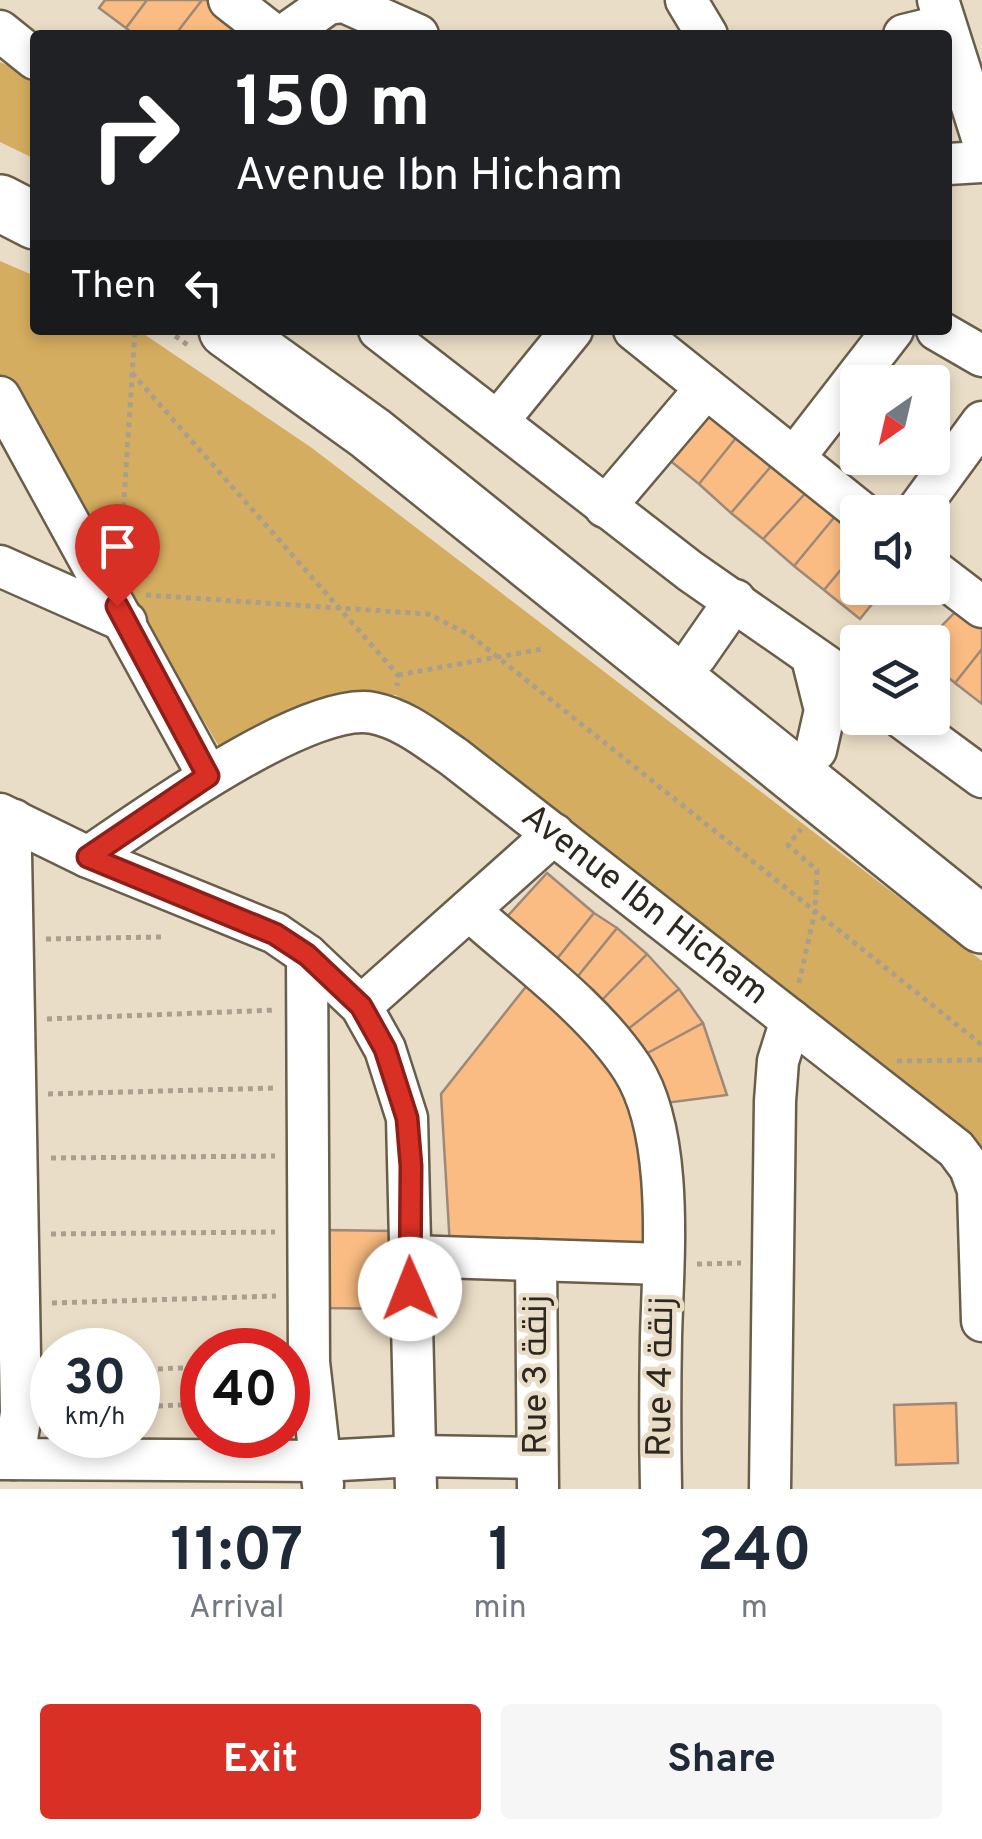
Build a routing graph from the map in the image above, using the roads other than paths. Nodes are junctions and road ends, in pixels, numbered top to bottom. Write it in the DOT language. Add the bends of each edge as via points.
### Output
graph roads {
  1 [pos="230,0"];
  2 [pos="686,0"];
  3 [pos="941,12"];
  4 [pos="268,30"];
  5 [pos="291,30"];
  6 [pos="407,30"];
  7 [pos="704,30"];
  8 [pos="912,30"];
  9 [pos="0,32"];
  10 [pos="952,46"];
  11 [pos="30,55"];
  12 [pos="982,138"];
  13 [pos="982,162"];
  14 [pos="952,164"];
  15 [pos="0,168"];
  16 [pos="30,182"];
  17 [pos="0,203"];
  18 [pos="30,218"];
  19 [pos="234,335"];
  20 [pos="287,335"];
  21 [pos="386,335"];
  22 [pos="568,335"];
  23 [pos="640,335"];
  24 [pos="889,335"];
  25 [pos="946,335"];
  26 [pos="982,355"];
  27 [pos="706,388"];
  28 [pos="0,398"];
  29 [pos="498,421"];
  30 [pos="982,422"];
  31 [pos="794,458"];
  32 [pos="840,495"];
  33 [pos="928,495"];
  34 [pos="605,506"];
  35 [pos="0,566"];
  36 [pos="950,582"];
  37 [pos="736,600"];
  38 [pos="120,607"];
  39 [pos="982,607"];
  40 [pos="696,656"];
  41 [pos="812,658"];
  42 [pos="840,676"];
  43 [pos="925,735"];
  44 [pos="816,750"];
  45 [pos="208,776"];
  46 [pos="982,776"];
  47 [pos="7,817"];
  48 [pos="554,834"];
  49 [pos="88,857"];
  50 [pos="982,886"];
  51 [pos="468,910"];
  52 [pos="982,925"];
  53 [pos="307,955"];
  54 [pos="361,1006"];
  55 [pos="791,1020"];
  56 [pos="409,1256"];
  57 [pos="536,1260"];
  58 [pos="663,1264"];
  59 [pos="982,1322"];
  60 [pos="21,1467"];
  61 [pos="415,1473"];
  62 [pos="538,1474"];
  63 [pos="323,1475"];
  64 [pos="661,1489"];
  65 [pos="770,1489"];
  1 -- 4 [label="street"];
  2 -- 7 [label="street"];
  3 -- 8 [label="street"];
  5 -- 6 [label="street" via="328,4 344,2"];
  9 -- 11 [label="street"];
  10 -- 12 [label="street"];
  13 -- 14 [label="street"];
  15 -- 16 [label="highway"];
  17 -- 18 [label="highway"];
  19 -- 52 [label="highway" via="370,433"];
  20 -- 40 [label="highway"];
  21 -- 29 [label="street"];
  22 -- 29 [label="street"];
  23 -- 27 [label="street"];
  24 -- 31 [label="street"];
  25 -- 26 [label="street"];
  27 -- 31 [label="street"];
  27 -- 34 [label="street"];
  28 -- 38 [label="street"];
  29 -- 34 [label="street"];
  30 -- 33 [label="street"];
  31 -- 32 [label="street"];
  34 -- 37 [label="street"];
  35 -- 38 [label="street"];
  36 -- 39 [label="street"];
  37 -- 40 [label="street"];
  37 -- 41 [label="street"];
  38 -- 45 [label="street"];
  40 -- 44 [label="highway"];
  41 -- 42 [label="street"];
  41 -- 44 [label="street" via="825,710"];
  43 -- 46 [label="street"];
  44 -- 50 [label="highway"];
  45 -- 48 [label="street, Avenue Ibn Hicham" via="307,726 370,712 394,719 454,757"];
  45 -- 49 [label="street, Avenue Ibn Hicham"];
  47 -- 49 [label="street"];
  47 -- 60 [label="street"];
  48 -- 51 [label="street"];
  48 -- 55 [label="street, Avenue Ibn Hicham"];
  49 -- 53 [label="street" via="275,934"];
  51 -- 54 [label="street"];
  51 -- 58 [label="street, Rue 4 زنقة" via="592,1019 634,1070 660,1144"];
  53 -- 54 [label="street"];
  53 -- 63 [label="street" via="312,1398"];
  54 -- 56 [label="street" via="385,1049 407,1118"];
  55 -- 59 [label="street" via="956,1149 970,1168 978,1190"];
  55 -- 65 [label="street, Avenue Ibn Hicham" via="774,1101"];
  56 -- 57 [label="street"];
  56 -- 61 [label="street"];
  57 -- 58 [label="street"];
  57 -- 62 [label="street, Rue 3 زنقة"];
  58 -- 64 [label="street, Rue 4 زنقة"];
  60 -- 63 [label="street"];
  61 -- 62 [label="street"];
  61 -- 63 [label="street"];
}
